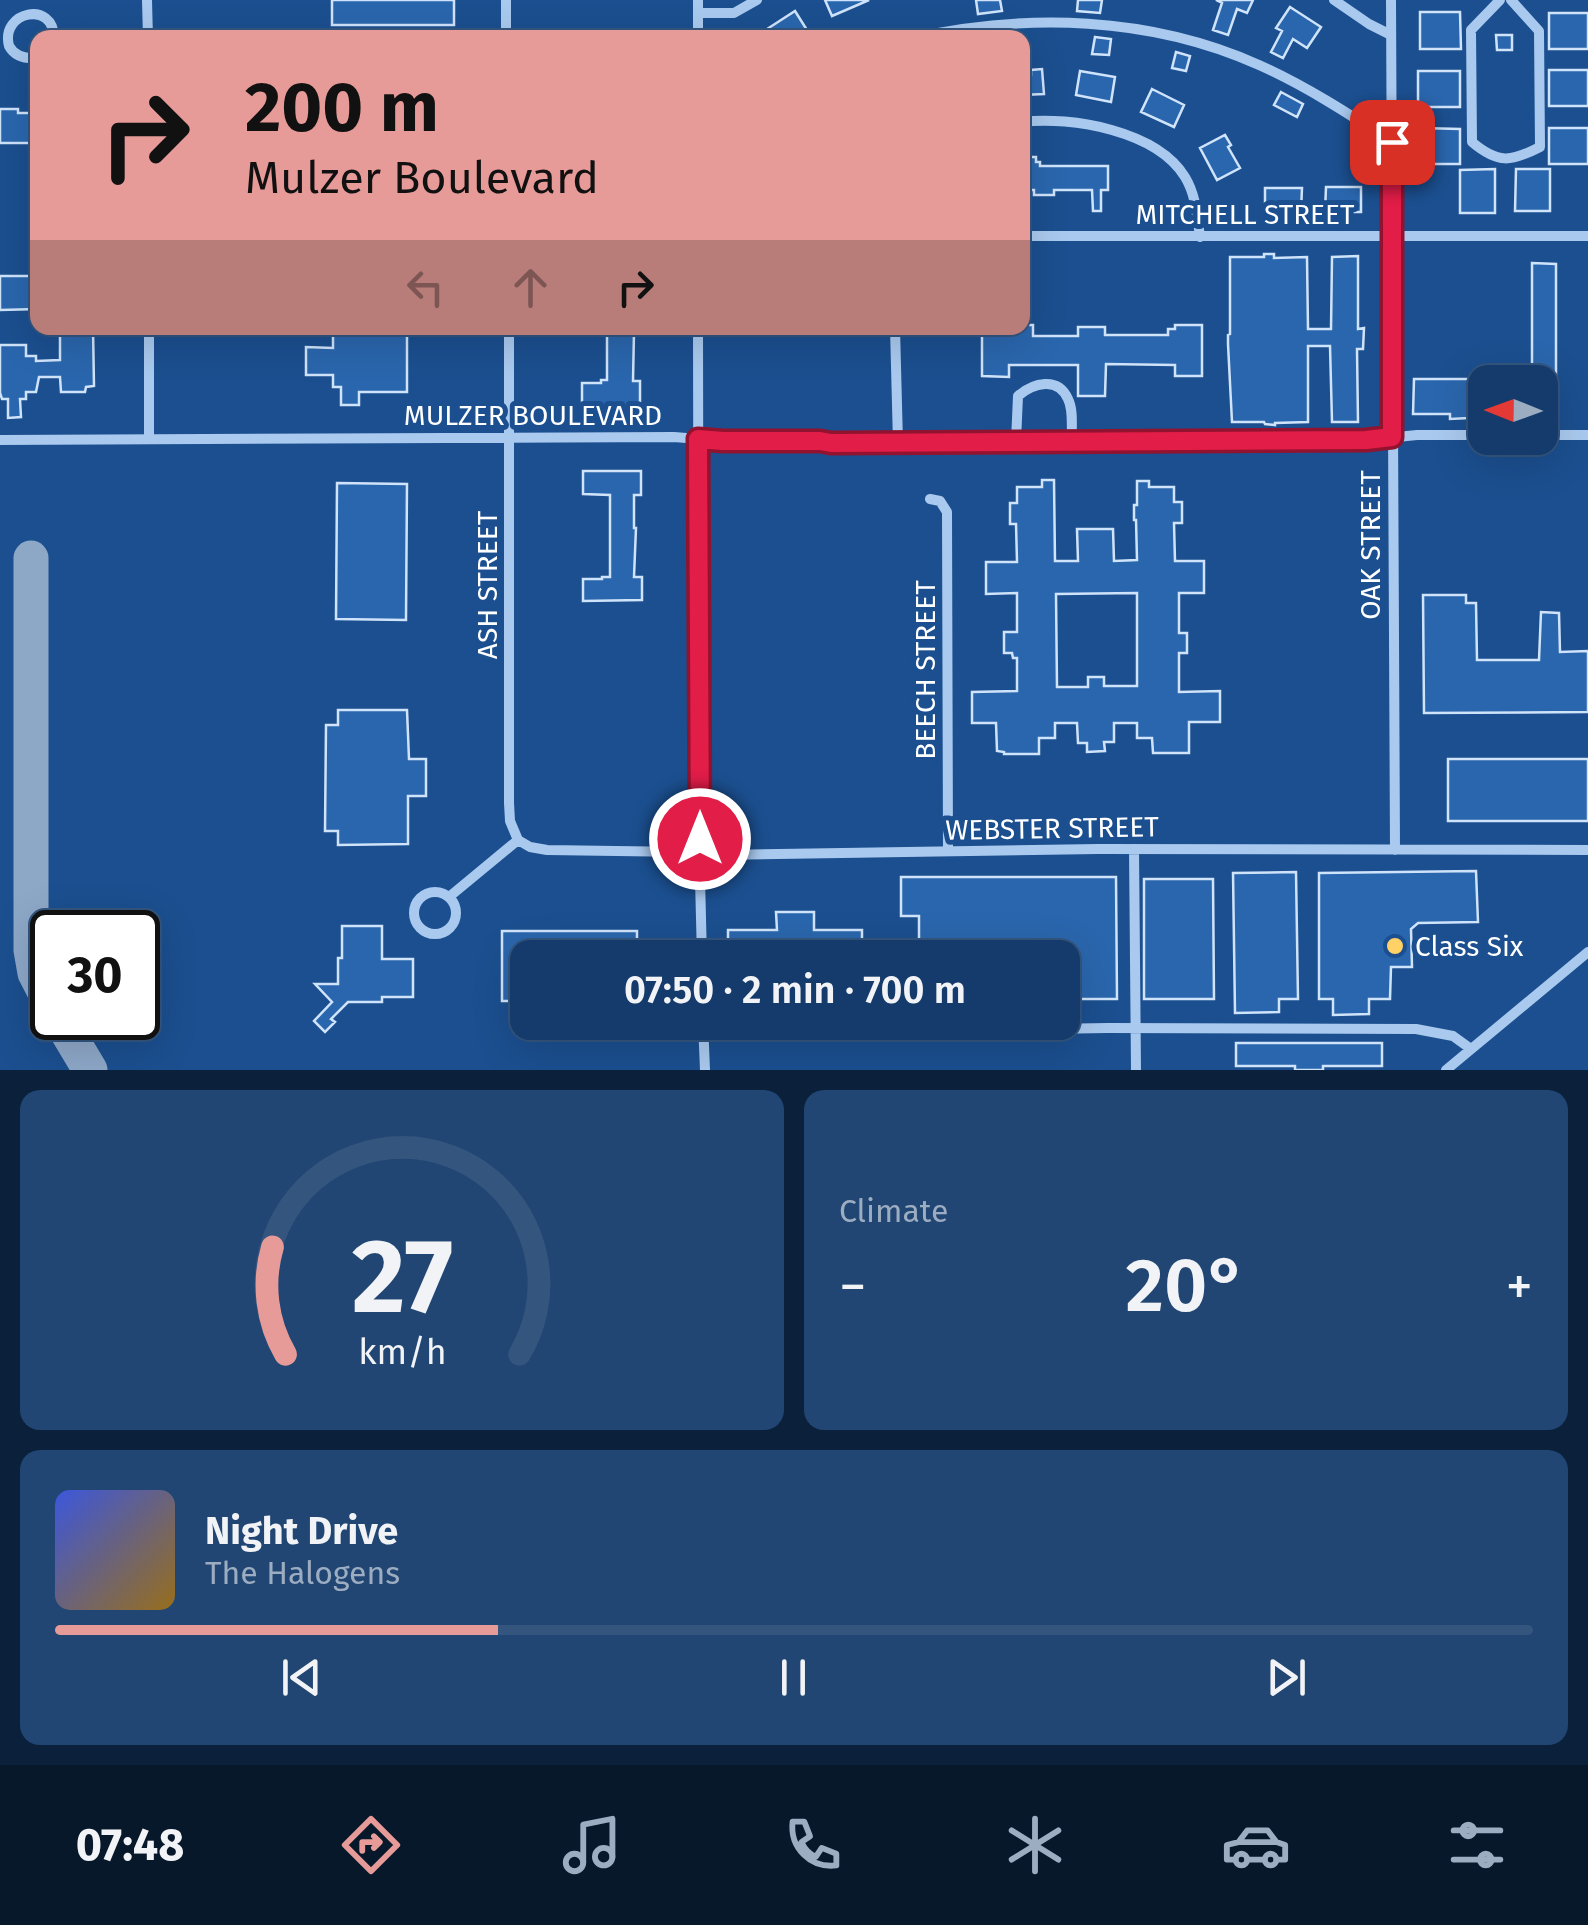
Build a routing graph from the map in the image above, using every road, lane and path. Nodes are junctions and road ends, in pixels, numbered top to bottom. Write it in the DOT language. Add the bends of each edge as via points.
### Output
graph roads {
  1 [pos="147,0"];
  2 [pos="506,0"];
  3 [pos="698,0"];
  4 [pos="757,0"];
  5 [pos="1334,0"];
  6 [pos="1391,0"];
  7 [pos="1500,0"];
  8 [pos="1512,0"];
  9 [pos="698,13"];
  10 [pos="53,30"];
  11 [pos="148,30"];
  12 [pos="506,30"];
  13 [pos="698,30"];
  14 [pos="954,30"];
  15 [pos="3,34"];
  16 [pos="1392,35"];
  17 [pos="30,58"];
  18 [pos="1030,122"];
  19 [pos="1392,142"];
  20 [pos="1030,236"];
  21 [pos="1200,236"];
  22 [pos="1392,236"];
  23 [pos="1588,236"];
  24 [pos="148,335"];
  25 [pos="509,335"];
  26 [pos="698,335"];
  27 [pos="896,335"];
  28 [pos="1588,434"];
  29 [pos="1468,435"];
  30 [pos="1558,435"];
  31 [pos="510,437"];
  32 [pos="1392,437"];
  33 [pos="149,439"];
  34 [pos="698,439"];
  35 [pos="0,440"];
  36 [pos="1016,441"];
  37 [pos="1072,441"];
  38 [pos="898,443"];
  39 [pos="930,499"];
  40 [pos="518,840"];
  41 [pos="1134,849"];
  42 [pos="1395,850"];
  43 [pos="1588,850"];
  44 [pos="948,852"];
  45 [pos="701,853"];
  46 [pos="449,898"];
  47 [pos="702,940"];
  48 [pos="1588,952"];
  49 [pos="1136,1028"];
  50 [pos="1080,1029"];
  51 [pos="703,1040"];
  52 [pos="1471,1049"];
  53 [pos="705,1070"];
  54 [pos="1136,1070"];
  55 [pos="1446,1070"];
  1 -- 11 [label="street"];
  2 -- 12 [label="street"];
  3 -- 9 [label="street"];
  4 -- 9 [label="street" via="734,13"];
  5 -- 16 [label="street"];
  6 -- 16 [label="street, OAK STREET"];
  7 -- 8 [label="street" via="1471,30 1472,142 1508,159 1540,146 1539,31"];
  9 -- 13 [label="street"];
  10 -- 15 [label="street" via="48,17 26,10 12,17"];
  14 -- 19 [label="street" via="1018,22 1161,33 1258,65"];
  15 -- 17 [label="street" via="14,52"];
  16 -- 19 [label="street, OAK STREET"];
  18 -- 21 [label="street" via="1116,132 1153,148 1186,179"];
  19 -- 22 [label="street, OAK STREET"];
  20 -- 21 [label="street, MITCHELL STREET"];
  21 -- 22 [label="street, MITCHELL STREET"];
  22 -- 23 [label="street, MITCHELL STREET"];
  22 -- 32 [label="street, OAK STREET"];
  24 -- 33 [label="street"];
  25 -- 31 [label="street, ASH STREET"];
  26 -- 34 [label="street"];
  27 -- 38 [label="street"];
  28 -- 30 [label="street"];
  29 -- 32 [label="street, MULZER BOULEVARD"];
  31 -- 33 [label="street, MULZER BOULEVARD"];
  31 -- 34 [label="street, MULZER BOULEVARD"];
  31 -- 40 [label="street, ASH STREET" via="509,803"];
  32 -- 37 [label="street, MULZER BOULEVARD"];
  32 -- 42 [label="street, OAK STREET"];
  33 -- 35 [label="street, MULZER BOULEVARD"];
  34 -- 38 [label="street, MULZER BOULEVARD"];
  34 -- 45 [label="street"];
  36 -- 37 [label="street, MULZER BOULEVARD"];
  36 -- 37 [label="street" via="1018,396 1053,384 1068,399"];
  36 -- 38 [label="street, MULZER BOULEVARD"];
  39 -- 44 [label="street, BEECH STREET" via="947,512"];
  40 -- 45 [label="street, WEBSTER STREET" via="548,850"];
  40 -- 46 [label="street"];
  41 -- 42 [label="street, WEBSTER STREET"];
  41 -- 44 [label="street, WEBSTER STREET"];
  41 -- 49 [label="street"];
  42 -- 43 [label="street, WEBSTER STREET"];
  44 -- 45 [label="street, WEBSTER STREET"];
  45 -- 47 [label="street"];
  46 -- 46 [label="street" via="456,914 448,929 432,934 420,928 414,916 418,900 433,892"];
  48 -- 52 [label="street"];
  49 -- 50 [label="street"];
  49 -- 52 [label="street" via="1416,1028 1453,1036"];
  49 -- 54 [label="street"];
  51 -- 53 [label="street"];
  52 -- 55 [label="street"];
}
